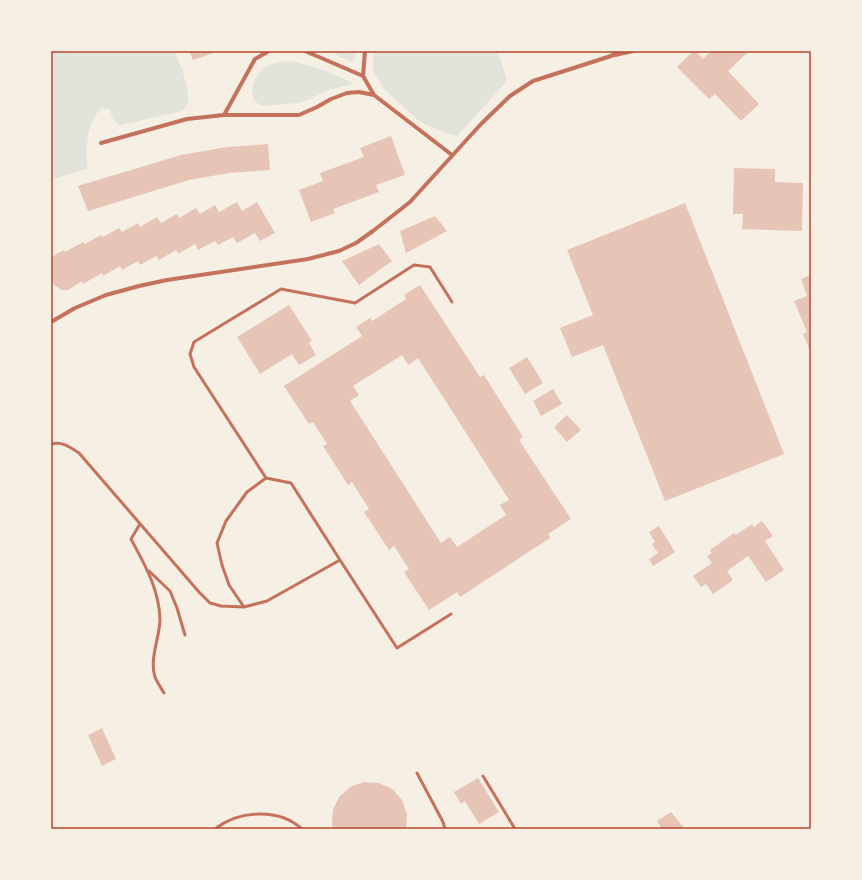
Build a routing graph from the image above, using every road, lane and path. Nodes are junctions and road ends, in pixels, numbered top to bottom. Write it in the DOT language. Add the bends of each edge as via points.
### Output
graph roads {
  1 [pos="269,51"];
  2 [pos="305,51"];
  3 [pos="365,51"];
  4 [pos="619,51"];
  5 [pos="633,51"];
  6 [pos="611,56"];
  7 [pos="363,76"];
  8 [pos="374,95"];
  9 [pos="224,115"];
  10 [pos="101,143"];
  11 [pos="452,155"];
  12 [pos="452,302"];
  13 [pos="51,322"];
  14 [pos="51,444"];
  15 [pos="266,478"];
  16 [pos="140,524"];
  17 [pos="340,560"];
  18 [pos="148,570"];
  19 [pos="244,607"];
  20 [pos="451,614"];
  21 [pos="185,634"];
  22 [pos="164,693"];
  23 [pos="416,773"];
  24 [pos="483,776"];
  25 [pos="216,829"];
  26 [pos="302,829"];
  27 [pos="445,829"];
  28 [pos="515,829"];
  1 -- 9 [label="street" via="255,59"];
  2 -- 7 [label="street"];
  3 -- 7 [label="street"];
  4 -- 6 [label="street"];
  5 -- 6 [label="street"];
  6 -- 11 [label="street" via="533,81 523,87 510,96"];
  7 -- 8 [label="street"];
  8 -- 9 [label="street" via="347,93 299,115"];
  8 -- 11 [label="street"];
  9 -- 10 [label="street" via="188,119"];
  11 -- 13 [label="street" via="404,207 356,243 339,251 308,259 139,286 75,308"];
  12 -- 15 [label="lane" via="430,267 414,265 355,302 281,289 194,342 190,354 194,367"];
  14 -- 16 [label="lane" via="57,442 79,453"];
  15 -- 17 [label="lane" via="291,483"];
  15 -- 19 [label="lane" via="247,492 226,521 217,543 228,585"];
  16 -- 18 [label="lane" via="131,539"];
  16 -- 19 [label="lane" via="210,603"];
  17 -- 19 [label="lane" via="267,601"];
  17 -- 20 [label="lane" via="397,648"];
  18 -- 21 [label="lane" via="170,591"];
  18 -- 22 [label="lane" via="155,589 160,618 154,659 155,676"];
  23 -- 27 [label="lane"];
  24 -- 28 [label="lane"];
  25 -- 26 [label="lane" via="238,817 256,814 272,814 286,818"];
}
